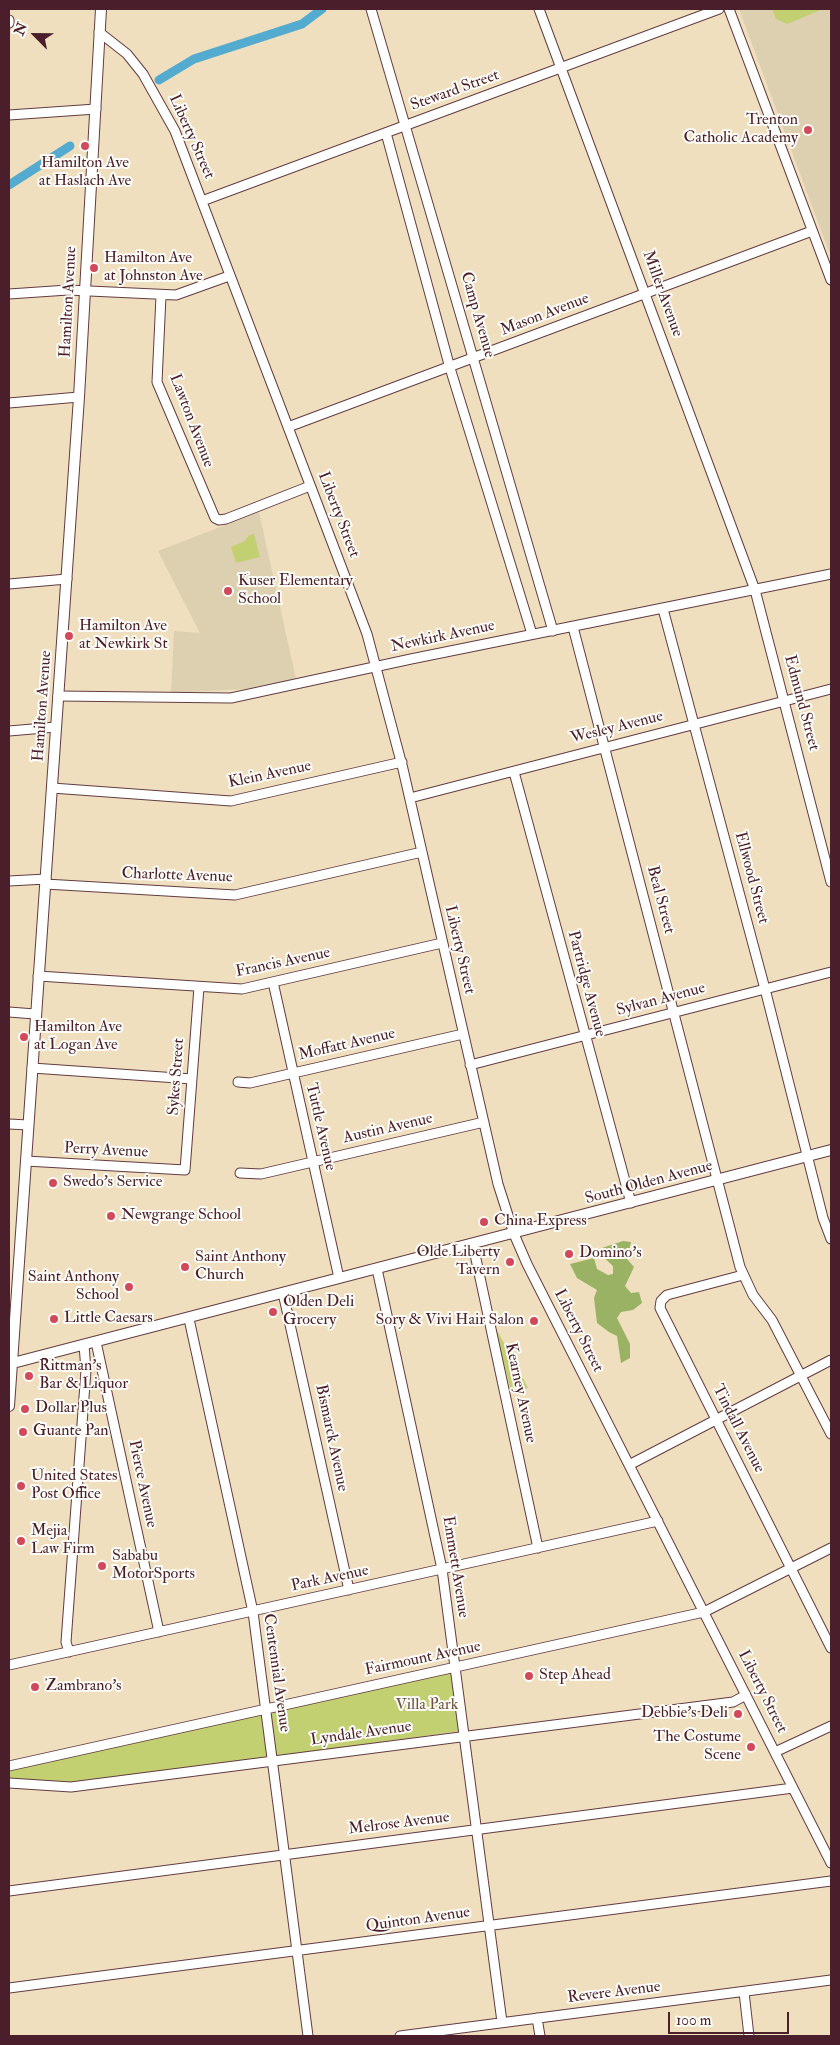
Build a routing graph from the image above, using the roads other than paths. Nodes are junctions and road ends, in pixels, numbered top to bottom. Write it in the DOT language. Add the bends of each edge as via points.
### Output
graph roads {
  1 [pos="102,9"];
  2 [pos="371,9"];
  3 [pos="539,9"];
  4 [pos="718,9"];
  5 [pos="729,9"];
  6 [pos="100,32"];
  7 [pos="561,67"];
  8 [pos="96,109"];
  9 [pos="9,115"];
  10 [pos="406,125"];
  11 [pos="386,133"];
  12 [pos="202,201"];
  13 [pos="812,231"];
  14 [pos="229,276"];
  15 [pos="831,280"];
  16 [pos="84,290"];
  17 [pos="646,293"];
  18 [pos="9,294"];
  19 [pos="161,296"];
  20 [pos="474,358"];
  21 [pos="450,368"];
  22 [pos="79,398"];
  23 [pos="9,403"];
  24 [pos="288,427"];
  25 [pos="310,486"];
  26 [pos="831,574"];
  27 [pos="67,579"];
  28 [pos="9,584"];
  29 [pos="756,590"];
  30 [pos="663,609"];
  31 [pos="573,627"];
  32 [pos="553,631"];
  33 [pos="532,634"];
  34 [pos="378,667"];
  35 [pos="831,689"];
  36 [pos="58,696"];
  37 [pos="785,701"];
  38 [pos="694,724"];
  39 [pos="56,727"];
  40 [pos="9,731"];
  41 [pos="604,746"];
  42 [pos="402,762"];
  43 [pos="514,772"];
  44 [pos="52,788"];
  45 [pos="410,798"];
  46 [pos="422,852"];
  47 [pos="9,881"];
  48 [pos="45,881"];
  49 [pos="831,882"];
  50 [pos="442,943"];
  51 [pos="831,972"];
  52 [pos="38,976"];
  53 [pos="272,982"];
  54 [pos="199,986"];
  55 [pos="765,989"];
  56 [pos="9,1012"];
  57 [pos="675,1012"];
  58 [pos="36,1014"];
  59 [pos="463,1034"];
  60 [pos="584,1036"];
  61 [pos="470,1065"];
  62 [pos="32,1068"];
  63 [pos="293,1073"];
  64 [pos="192,1079"];
  65 [pos="238,1082"];
  66 [pos="484,1122"];
  67 [pos="9,1124"];
  68 [pos="28,1125"];
  69 [pos="831,1150"];
  70 [pos="808,1156"];
  71 [pos="26,1161"];
  72 [pos="313,1162"];
  73 [pos="185,1170"];
  74 [pos="240,1173"];
  75 [pos="718,1180"];
  76 [pos="631,1203"];
  77 [pos="514,1234"];
  78 [pos="831,1239"];
  79 [pos="473,1245"];
  80 [pos="377,1269"];
  81 [pos="743,1276"];
  82 [pos="340,1278"];
  83 [pos="284,1293"];
  84 [pos="189,1319"];
  85 [pos="96,1342"];
  86 [pos="84,1345"];
  87 [pos="831,1360"];
  88 [pos="10,1364"];
  89 [pos="802,1375"];
  90 [pos="85,1378"];
  91 [pos="104,1381"];
  92 [pos="9,1406"];
  93 [pos="716,1420"];
  94 [pos="831,1434"];
  95 [pos="630,1465"];
  96 [pos="658,1522"];
  97 [pos="538,1548"];
  98 [pos="831,1548"];
  99 [pos="791,1568"];
  100 [pos="442,1569"];
  101 [pos="349,1590"];
  102 [pos="253,1612"];
  103 [pos="704,1612"];
  104 [pos="159,1632"];
  105 [pos="831,1648"];
  106 [pos="69,1652"];
  107 [pos="9,1665"];
  108 [pos="455,1667"];
  109 [pos="746,1695"];
  110 [pos="266,1709"];
  111 [pos="831,1726"];
  112 [pos="464,1736"];
  113 [pos="775,1752"];
  114 [pos="273,1761"];
  115 [pos="9,1766"];
  116 [pos="9,1783"];
  117 [pos="793,1788"];
  118 [pos="475,1830"];
  119 [pos="285,1855"];
  120 [pos="831,1863"];
  121 [pos="831,1881"];
  122 [pos="9,1891"];
  123 [pos="488,1925"];
  124 [pos="297,1950"];
  125 [pos="831,1980"];
  126 [pos="9,1988"];
  127 [pos="744,1992"];
  128 [pos="538,2018"];
  129 [pos="502,2022"];
  130 [pos="308,2036"];
  131 [pos="400,2036"];
  132 [pos="540,2036"];
  133 [pos="749,2036"];
  1 -- 6 [label="main road, Hamilton Avenue"];
  2 -- 10 [label="street, Camp Avenue"];
  3 -- 7 [label="street, Miller Avenue"];
  4 -- 7 [label="street, Steward Street"];
  5 -- 13 [label="street"];
  6 -- 8 [label="main road, Hamilton Avenue"];
  6 -- 12 [label="street, Liberty Street" via="127,54 155,93 175,131"];
  7 -- 10 [label="street, Steward Street"];
  7 -- 17 [label="street, Miller Avenue"];
  8 -- 9 [label="street"];
  8 -- 16 [label="main road, Hamilton Avenue"];
  10 -- 11 [label="street, Steward Street"];
  10 -- 20 [label="street, Camp Avenue"];
  11 -- 12 [label="street, Steward Street"];
  11 -- 21 [label="street"];
  12 -- 14 [label="street, Liberty Street"];
  13 -- 15 [label="street"];
  13 -- 17 [label="street, Mason Avenue"];
  14 -- 19 [label="street" via="188,293"];
  14 -- 24 [label="street, Liberty Street"];
  16 -- 18 [label="street"];
  16 -- 19 [label="street"];
  16 -- 22 [label="main road, Hamilton Avenue"];
  17 -- 20 [label="street, Mason Avenue"];
  17 -- 29 [label="street, Miller Avenue"];
  19 -- 25 [label="street, Lawton Avenue" via="157,382 212,514 219,520"];
  20 -- 21 [label="street, Mason Avenue"];
  20 -- 32 [label="street, Camp Avenue"];
  21 -- 24 [label="street, Mason Avenue"];
  21 -- 33 [label="street"];
  22 -- 23 [label="street"];
  22 -- 27 [label="main road, Hamilton Avenue"];
  24 -- 25 [label="street, Liberty Street"];
  25 -- 34 [label="street, Liberty Street"];
  26 -- 29 [label="street, Newkirk Avenue"];
  27 -- 28 [label="street"];
  27 -- 36 [label="main road, Hamilton Avenue"];
  29 -- 30 [label="street, Newkirk Avenue"];
  29 -- 37 [label="street, Edmund Street"];
  30 -- 31 [label="street, Newkirk Avenue"];
  30 -- 38 [label="street, Ellwood Street"];
  31 -- 32 [label="street, Newkirk Avenue"];
  31 -- 41 [label="street, Beal Street"];
  32 -- 33 [label="street, Newkirk Avenue"];
  33 -- 34 [label="street, Newkirk Avenue"];
  34 -- 36 [label="street, Newkirk Avenue" via="231,698"];
  34 -- 42 [label="street, Liberty Street"];
  35 -- 37 [label="street, Wesley Avenue"];
  36 -- 39 [label="main road, Hamilton Avenue"];
  37 -- 38 [label="street, Wesley Avenue"];
  37 -- 49 [label="street, Edmund Street"];
  38 -- 41 [label="street, Wesley Avenue"];
  38 -- 55 [label="street, Ellwood Street"];
  39 -- 40 [label="street"];
  39 -- 44 [label="main road, Hamilton Avenue"];
  41 -- 43 [label="street, Wesley Avenue"];
  41 -- 57 [label="street, Beal Street"];
  42 -- 44 [label="street, Klein Avenue" via="231,801"];
  42 -- 45 [label="street, Liberty Street"];
  43 -- 45 [label="street, Wesley Avenue"];
  43 -- 60 [label="street, Partridge Avenue"];
  44 -- 48 [label="main road, Hamilton Avenue"];
  45 -- 46 [label="street, Liberty Street"];
  46 -- 48 [label="street, Charlotte Avenue" via="235,895"];
  46 -- 50 [label="street, Liberty Street"];
  47 -- 48 [label="street, Charlotte Avenue"];
  48 -- 52 [label="main road, Hamilton Avenue"];
  50 -- 53 [label="street, Francis Avenue"];
  50 -- 59 [label="street, Liberty Street"];
  51 -- 55 [label="street, Sylvan Avenue"];
  52 -- 54 [label="street, Francis Avenue"];
  52 -- 58 [label="main road, Hamilton Avenue"];
  53 -- 54 [label="street, Francis Avenue" via="242,989"];
  53 -- 63 [label="street, Tuttle Avenue"];
  54 -- 64 [label="street, Sykes Street"];
  55 -- 57 [label="street, Sylvan Avenue"];
  55 -- 70 [label="street, Ellwood Street"];
  56 -- 58 [label="street"];
  57 -- 60 [label="street, Sylvan Avenue"];
  57 -- 75 [label="street, Beal Street"];
  58 -- 62 [label="main road, Hamilton Avenue"];
  59 -- 61 [label="street, Liberty Street"];
  59 -- 63 [label="street, Moffatt Avenue"];
  60 -- 61 [label="street, Sylvan Avenue"];
  60 -- 76 [label="street, Partridge Avenue"];
  61 -- 66 [label="street, Liberty Street"];
  62 -- 64 [label="street"];
  62 -- 68 [label="main road, Hamilton Avenue"];
  63 -- 65 [label="street, Moffatt Avenue" via="250,1084"];
  63 -- 72 [label="street, Tuttle Avenue"];
  64 -- 73 [label="street, Sykes Street"];
  66 -- 72 [label="street, Austin Avenue"];
  66 -- 77 [label="street, Liberty Street"];
  67 -- 68 [label="street"];
  68 -- 71 [label="main road, Hamilton Avenue"];
  69 -- 70 [label="main road, South Olden Avenue"];
  70 -- 75 [label="main road, South Olden Avenue"];
  70 -- 78 [label="street, Ellwood Street"];
  71 -- 73 [label="street, Perry Avenue"];
  71 -- 88 [label="main road, Hamilton Avenue"];
  72 -- 74 [label="street, Austin Avenue" via="261,1174"];
  72 -- 82 [label="street, Tuttle Avenue"];
  75 -- 76 [label="main road, South Olden Avenue"];
  75 -- 81 [label="street, Beal Street"];
  76 -- 77 [label="main road, South Olden Avenue"];
  77 -- 79 [label="main road, South Olden Avenue"];
  77 -- 95 [label="street, Liberty Street"];
  79 -- 80 [label="main road, South Olden Avenue"];
  79 -- 97 [label="street, Kearney Avenue"];
  80 -- 82 [label="main road, South Olden Avenue"];
  80 -- 100 [label="street, Emmett Avenue"];
  81 -- 89 [label="street, Beal Street"];
  81 -- 93 [label="street, Tindall Avenue" via="667,1295 660,1301 663,1317"];
  82 -- 83 [label="main road, South Olden Avenue"];
  83 -- 84 [label="main road, South Olden Avenue"];
  83 -- 101 [label="street, Bismarck Avenue"];
  84 -- 85 [label="main road, South Olden Avenue"];
  84 -- 102 [label="street, Centennial Avenue"];
  85 -- 86 [label="main road, South Olden Avenue"];
  85 -- 91 [label="street, Pierce Avenue"];
  86 -- 88 [label="main road, South Olden Avenue"];
  86 -- 90 [label="street"];
  87 -- 89 [label="street"];
  88 -- 92 [label="main road, Hamilton Avenue"];
  89 -- 93 [label="street"];
  89 -- 94 [label="street, Beal Street"];
  90 -- 91 [label="street" via="94,1375"];
  90 -- 106 [label="street" via="66,1634"];
  91 -- 104 [label="street, Pierce Avenue"];
  93 -- 95 [label="street"];
  93 -- 99 [label="street, Tindall Avenue"];
  95 -- 96 [label="street, Liberty Street"];
  96 -- 97 [label="street, Park Avenue"];
  96 -- 103 [label="street, Liberty Street"];
  97 -- 100 [label="street, Park Avenue"];
  98 -- 99 [label="street, Fairmount Avenue"];
  99 -- 103 [label="street, Fairmount Avenue"];
  99 -- 105 [label="street, Tindall Avenue"];
  100 -- 101 [label="street, Park Avenue"];
  100 -- 108 [label="street, Emmett Avenue"];
  101 -- 102 [label="street, Park Avenue"];
  102 -- 104 [label="street, Park Avenue"];
  102 -- 110 [label="street, Centennial Avenue"];
  103 -- 108 [label="street, Fairmount Avenue"];
  103 -- 109 [label="street, Liberty Street"];
  104 -- 106 [label="street, Park Avenue"];
  106 -- 107 [label="street, Park Avenue"];
  108 -- 110 [label="street, Fairmount Avenue"];
  108 -- 112 [label="street, Emmett Avenue"];
  109 -- 112 [label="street, Lyndale Avenue" via="733,1702"];
  109 -- 113 [label="street, Liberty Street"];
  110 -- 114 [label="street, Centennial Avenue"];
  110 -- 115 [label="street, Fairmount Avenue"];
  111 -- 113 [label="street"];
  112 -- 114 [label="street, Lyndale Avenue"];
  112 -- 118 [label="street, Emmett Avenue"];
  113 -- 117 [label="street, Liberty Street"];
  114 -- 116 [label="street, Lyndale Avenue" via="71,1787"];
  114 -- 119 [label="street, Centennial Avenue"];
  117 -- 118 [label="street, Melrose Avenue"];
  117 -- 120 [label="street, Liberty Street"];
  118 -- 119 [label="street, Melrose Avenue"];
  118 -- 123 [label="street, Emmett Avenue"];
  119 -- 122 [label="street, Melrose Avenue"];
  119 -- 124 [label="street, Centennial Avenue"];
  121 -- 123 [label="street, Quinton Avenue"];
  123 -- 124 [label="street, Quinton Avenue"];
  123 -- 129 [label="street, Emmett Avenue"];
  124 -- 126 [label="street, Quinton Avenue"];
  124 -- 130 [label="street, Centennial Avenue"];
  125 -- 127 [label="street, Revere Avenue"];
  127 -- 128 [label="street, Revere Avenue"];
  127 -- 133 [label="street"];
  128 -- 129 [label="street, Revere Avenue"];
  128 -- 132 [label="street"];
  129 -- 131 [label="street, Revere Avenue"];
}
